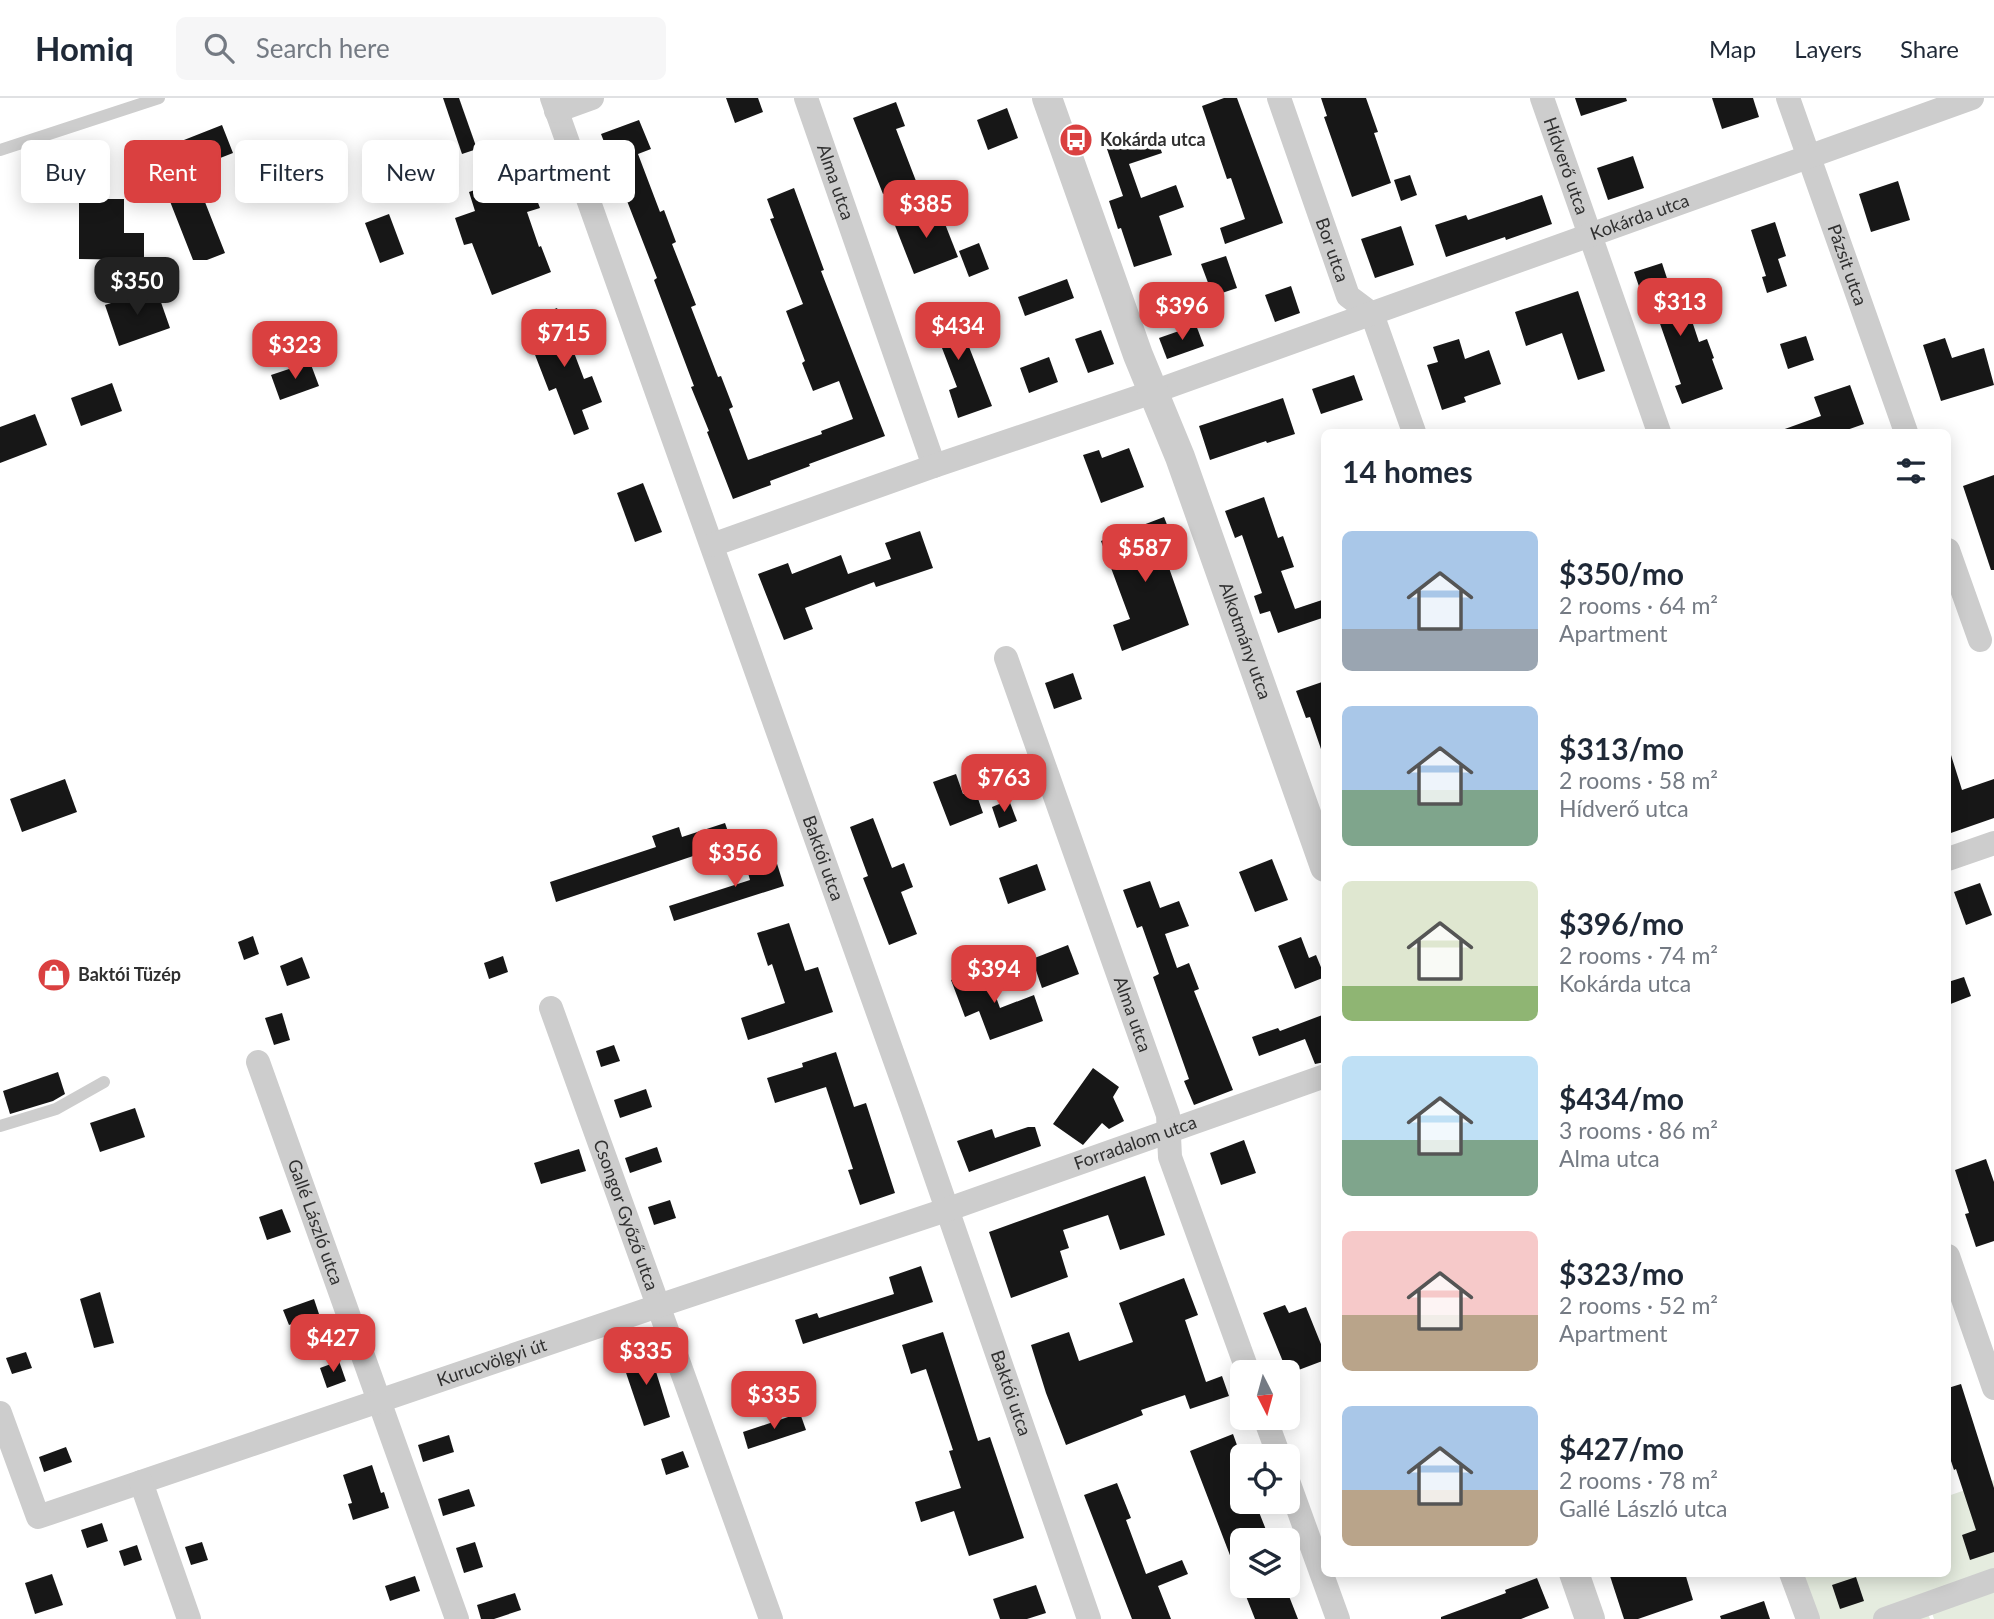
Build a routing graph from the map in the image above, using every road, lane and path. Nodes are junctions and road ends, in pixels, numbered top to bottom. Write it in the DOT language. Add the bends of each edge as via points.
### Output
graph roads {
  1 [pos="159,98"];
  2 [pos="592,98"];
  3 [pos="806,98"];
  4 [pos="1047,98"];
  5 [pos="1279,98"];
  6 [pos="1542,98"];
  7 [pos="1788,98"];
  8 [pos="1972,98"];
  9 [pos="554,104"];
  10 [pos="0,150"];
  11 [pos="1809,157"];
  12 [pos="1591,236"];
  13 [pos="1372,314"];
  14 [pos="1153,392"];
  15 [pos="1413,429"];
  16 [pos="1658,429"];
  17 [pos="1905,429"];
  18 [pos="934,466"];
  19 [pos="712,545"];
  20 [pos="1951,558"];
  21 [pos="1980,640"];
  22 [pos="1006,658"];
  23 [pos="1994,843"];
  24 [pos="1321,856"];
  25 [pos="1951,858"];
  26 [pos="551,1008"];
  27 [pos="258,1062"];
  28 [pos="1321,1077"];
  29 [pos="104,1082"];
  30 [pos="0,1126"];
  31 [pos="1169,1130"];
  32 [pos="946,1210"];
  33 [pos="1951,1265"];
  34 [pos="658,1306"];
  35 [pos="1244,1360"];
  36 [pos="1994,1388"];
  37 [pos="380,1400"];
  38 [pos="0,1413"];
  39 [pos="141,1482"];
  40 [pos="1300,1514"];
  41 [pos="1321,1572"];
  42 [pos="1323,1577"];
  43 [pos="1575,1577"];
  44 [pos="1792,1577"];
  45 [pos="1994,1580"];
  46 [pos="1087,1618"];
  47 [pos="189,1619"];
  48 [pos="457,1619"];
  49 [pos="771,1619"];
  50 [pos="1338,1619"];
  51 [pos="1590,1619"];
  52 [pos="1808,1619"];
  53 [pos="1885,1619"];
  1 -- 10 [label="lane"];
  2 -- 9 [label="street"];
  3 -- 18 [label="street, Alma utca"];
  4 -- 14 [label="street, Alkotmány utca"];
  5 -- 13 [label="street, Bor utca" via="1348,296"];
  6 -- 12 [label="street, Hídverő utca"];
  7 -- 11 [label="street, Pázsit utca"];
  8 -- 11 [label="street, Kokárda utca"];
  9 -- 19 [label="street, Baktói utca"];
  11 -- 12 [label="street, Kokárda utca"];
  11 -- 17 [label="street, Pázsit utca"];
  12 -- 13 [label="street, Kokárda utca"];
  12 -- 16 [label="street, Hídverő utca"];
  13 -- 14 [label="street, Kokárda utca"];
  13 -- 15 [label="street, Bor utca"];
  14 -- 18 [label="street, Kokárda utca"];
  14 -- 24 [label="street, Alkotmány utca"];
  18 -- 19 [label="street, Kokárda utca"];
  19 -- 32 [label="street, Baktói utca"];
  20 -- 21 [label="street"];
  22 -- 31 [label="street, Alma utca" via="1168,1115"];
  23 -- 25 [label="street"];
  26 -- 34 [label="street, Csongor Győző utca"];
  27 -- 37 [label="street, Gallé László utca"];
  28 -- 31 [label="street, Forradalom utca"];
  29 -- 30 [label="lane" via="56,1109"];
  31 -- 32 [label="street, Forradalom utca"];
  31 -- 35 [label="street, Alma utca" via="1170,1157"];
  32 -- 34 [label="street, Kurucvölgyi út"];
  32 -- 46 [label="street, Baktói utca"];
  33 -- 36 [label="street"];
  34 -- 37 [label="street, Kurucvölgyi út"];
  34 -- 49 [label="street, Csongor Győző utca"];
  37 -- 39 [label="street, Kurucvölgyi út"];
  37 -- 48 [label="street, Gallé László utca"];
  38 -- 39 [label="street, Kurucvölgyi út" via="38,1517"];
  39 -- 47 [label="street"];
  40 -- 41 [label="street"];
  42 -- 50 [label="street"];
  43 -- 51 [label="street"];
  44 -- 52 [label="street"];
  45 -- 53 [label="street"];
}
